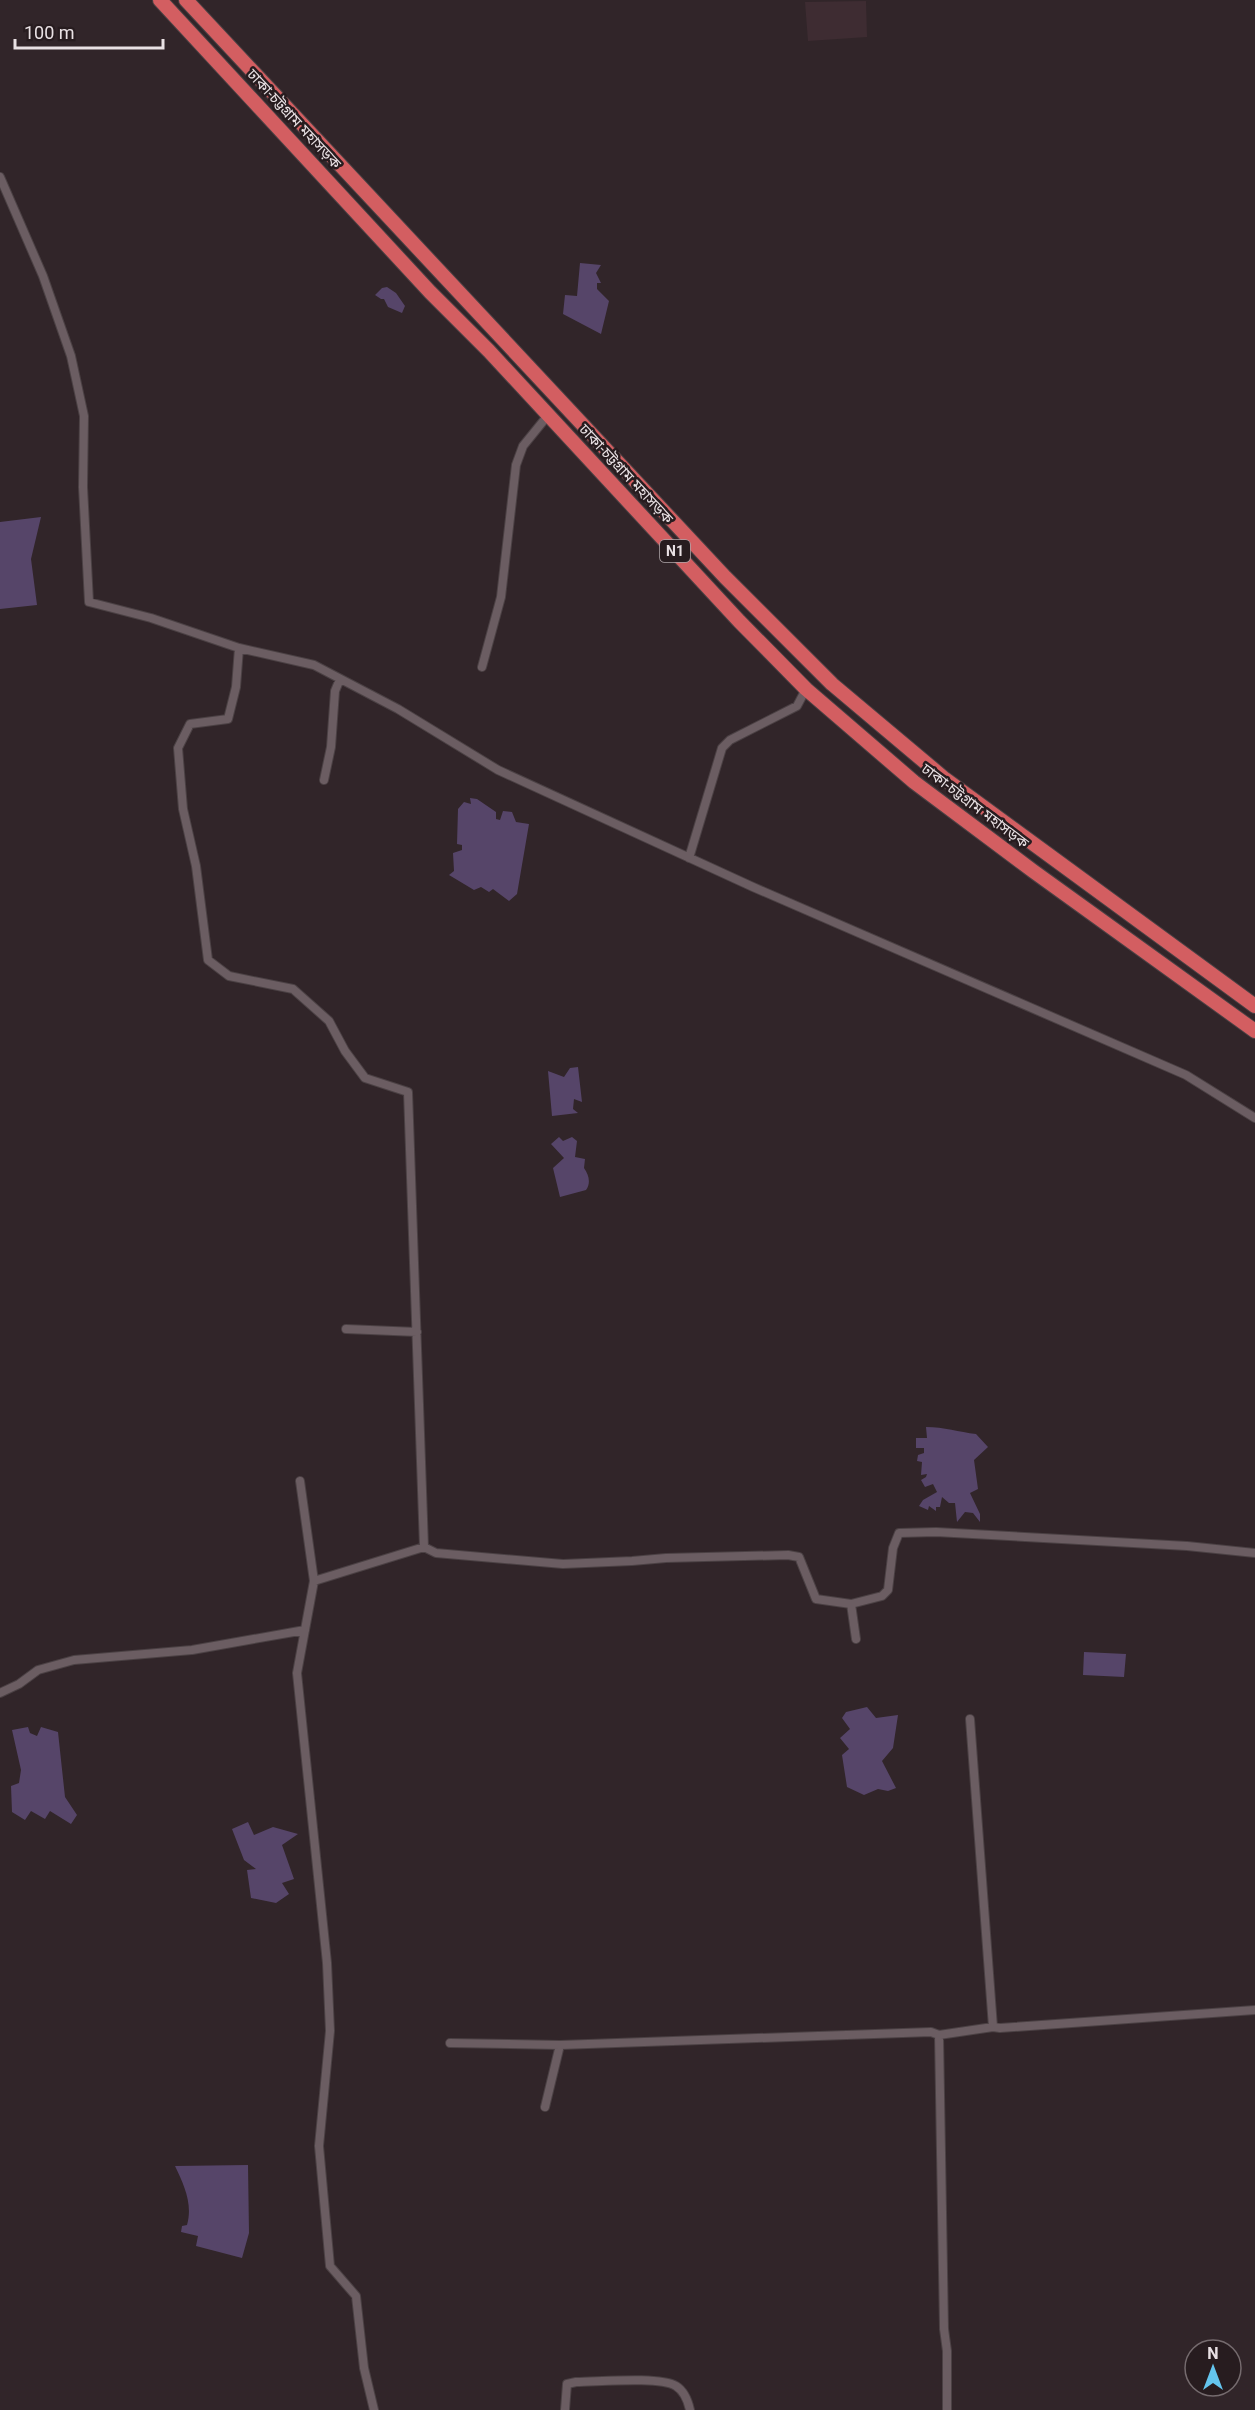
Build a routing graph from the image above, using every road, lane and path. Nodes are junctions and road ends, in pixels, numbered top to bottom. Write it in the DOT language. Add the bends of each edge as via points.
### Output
graph roads {
  1 [pos="160,0"];
  2 [pos="186,0"];
  3 [pos="0,177"];
  4 [pos="549,414"];
  5 [pos="239,648"];
  6 [pos="482,667"];
  7 [pos="339,679"];
  8 [pos="806,688"];
  9 [pos="324,780"];
  10 [pos="688,858"];
  11 [pos="1255,1006"];
  12 [pos="1255,1031"];
  13 [pos="1255,1118"];
  14 [pos="346,1329"];
  15 [pos="417,1332"];
  16 [pos="300,1480"];
  17 [pos="424,1547"];
  18 [pos="1255,1552"];
  19 [pos="314,1581"];
  20 [pos="851,1604"];
  21 [pos="305,1630"];
  22 [pos="856,1639"];
  23 [pos="0,1693"];
  24 [pos="970,1719"];
  25 [pos="1255,2010"];
  26 [pos="993,2027"];
  27 [pos="939,2035"];
  28 [pos="450,2043"];
  29 [pos="560,2045"];
  30 [pos="545,2107"];
  31 [pos="374,2410"];
  32 [pos="565,2410"];
  33 [pos="690,2410"];
  34 [pos="946,2410"];
  1 -- 4 [label="highway, ঢাকা-চট্টগ্রাম মহাসড়ক / N1" via="430,292"];
  2 -- 11 [label="highway, ঢাকা-চট্টগ্রাম মহাসড়ক / N1" via="725,577 832,684 945,779"];
  3 -- 5 [label="street" via="71,356 84,416 89,602"];
  4 -- 6 [label="street" via="523,446 516,465 501,597"];
  4 -- 8 [label="highway, ঢাকা-চট্টগ্রাম মহাসড়ক / N1" via="739,621"];
  5 -- 7 [label="street" via="314,665"];
  5 -- 15 [label="street" via="228,720 190,724 178,748 183,809 196,866 208,960 229,976 293,989 329,1021 365,1078 408,1092"];
  7 -- 9 [label="street"];
  7 -- 10 [label="street" via="398,709 498,770"];
  8 -- 10 [label="street" via="797,706 730,740 722,748"];
  8 -- 12 [label="highway, ঢাকা-চট্টগ্রাম মহাসড়ক / N1" via="923,788"];
  10 -- 13 [label="street" via="1186,1075"];
  14 -- 15 [label="street"];
  15 -- 17 [label="street"];
  16 -- 19 [label="street"];
  17 -- 19 [label="street"];
  17 -- 20 [label="street" via="435,1553 563,1564 788,1555 799,1557 816,1599"];
  18 -- 20 [label="street" via="899,1533 893,1548 888,1590 882,1596"];
  19 -- 21 [label="street"];
  20 -- 22 [label="street"];
  21 -- 23 [label="street" via="192,1650 74,1660 38,1670"];
  21 -- 31 [label="street" via="297,1674 326,1952 330,2031 319,2146 330,2266 356,2296 364,2368"];
  24 -- 26 [label="street"];
  25 -- 26 [label="street"];
  26 -- 27 [label="street"];
  27 -- 29 [label="street" via="931,2032"];
  27 -- 34 [label="street"];
  28 -- 29 [label="street"];
  29 -- 30 [label="street"];
  32 -- 33 [label="street" via="567,2384 658,2381 676,2386 687,2398"];
}
